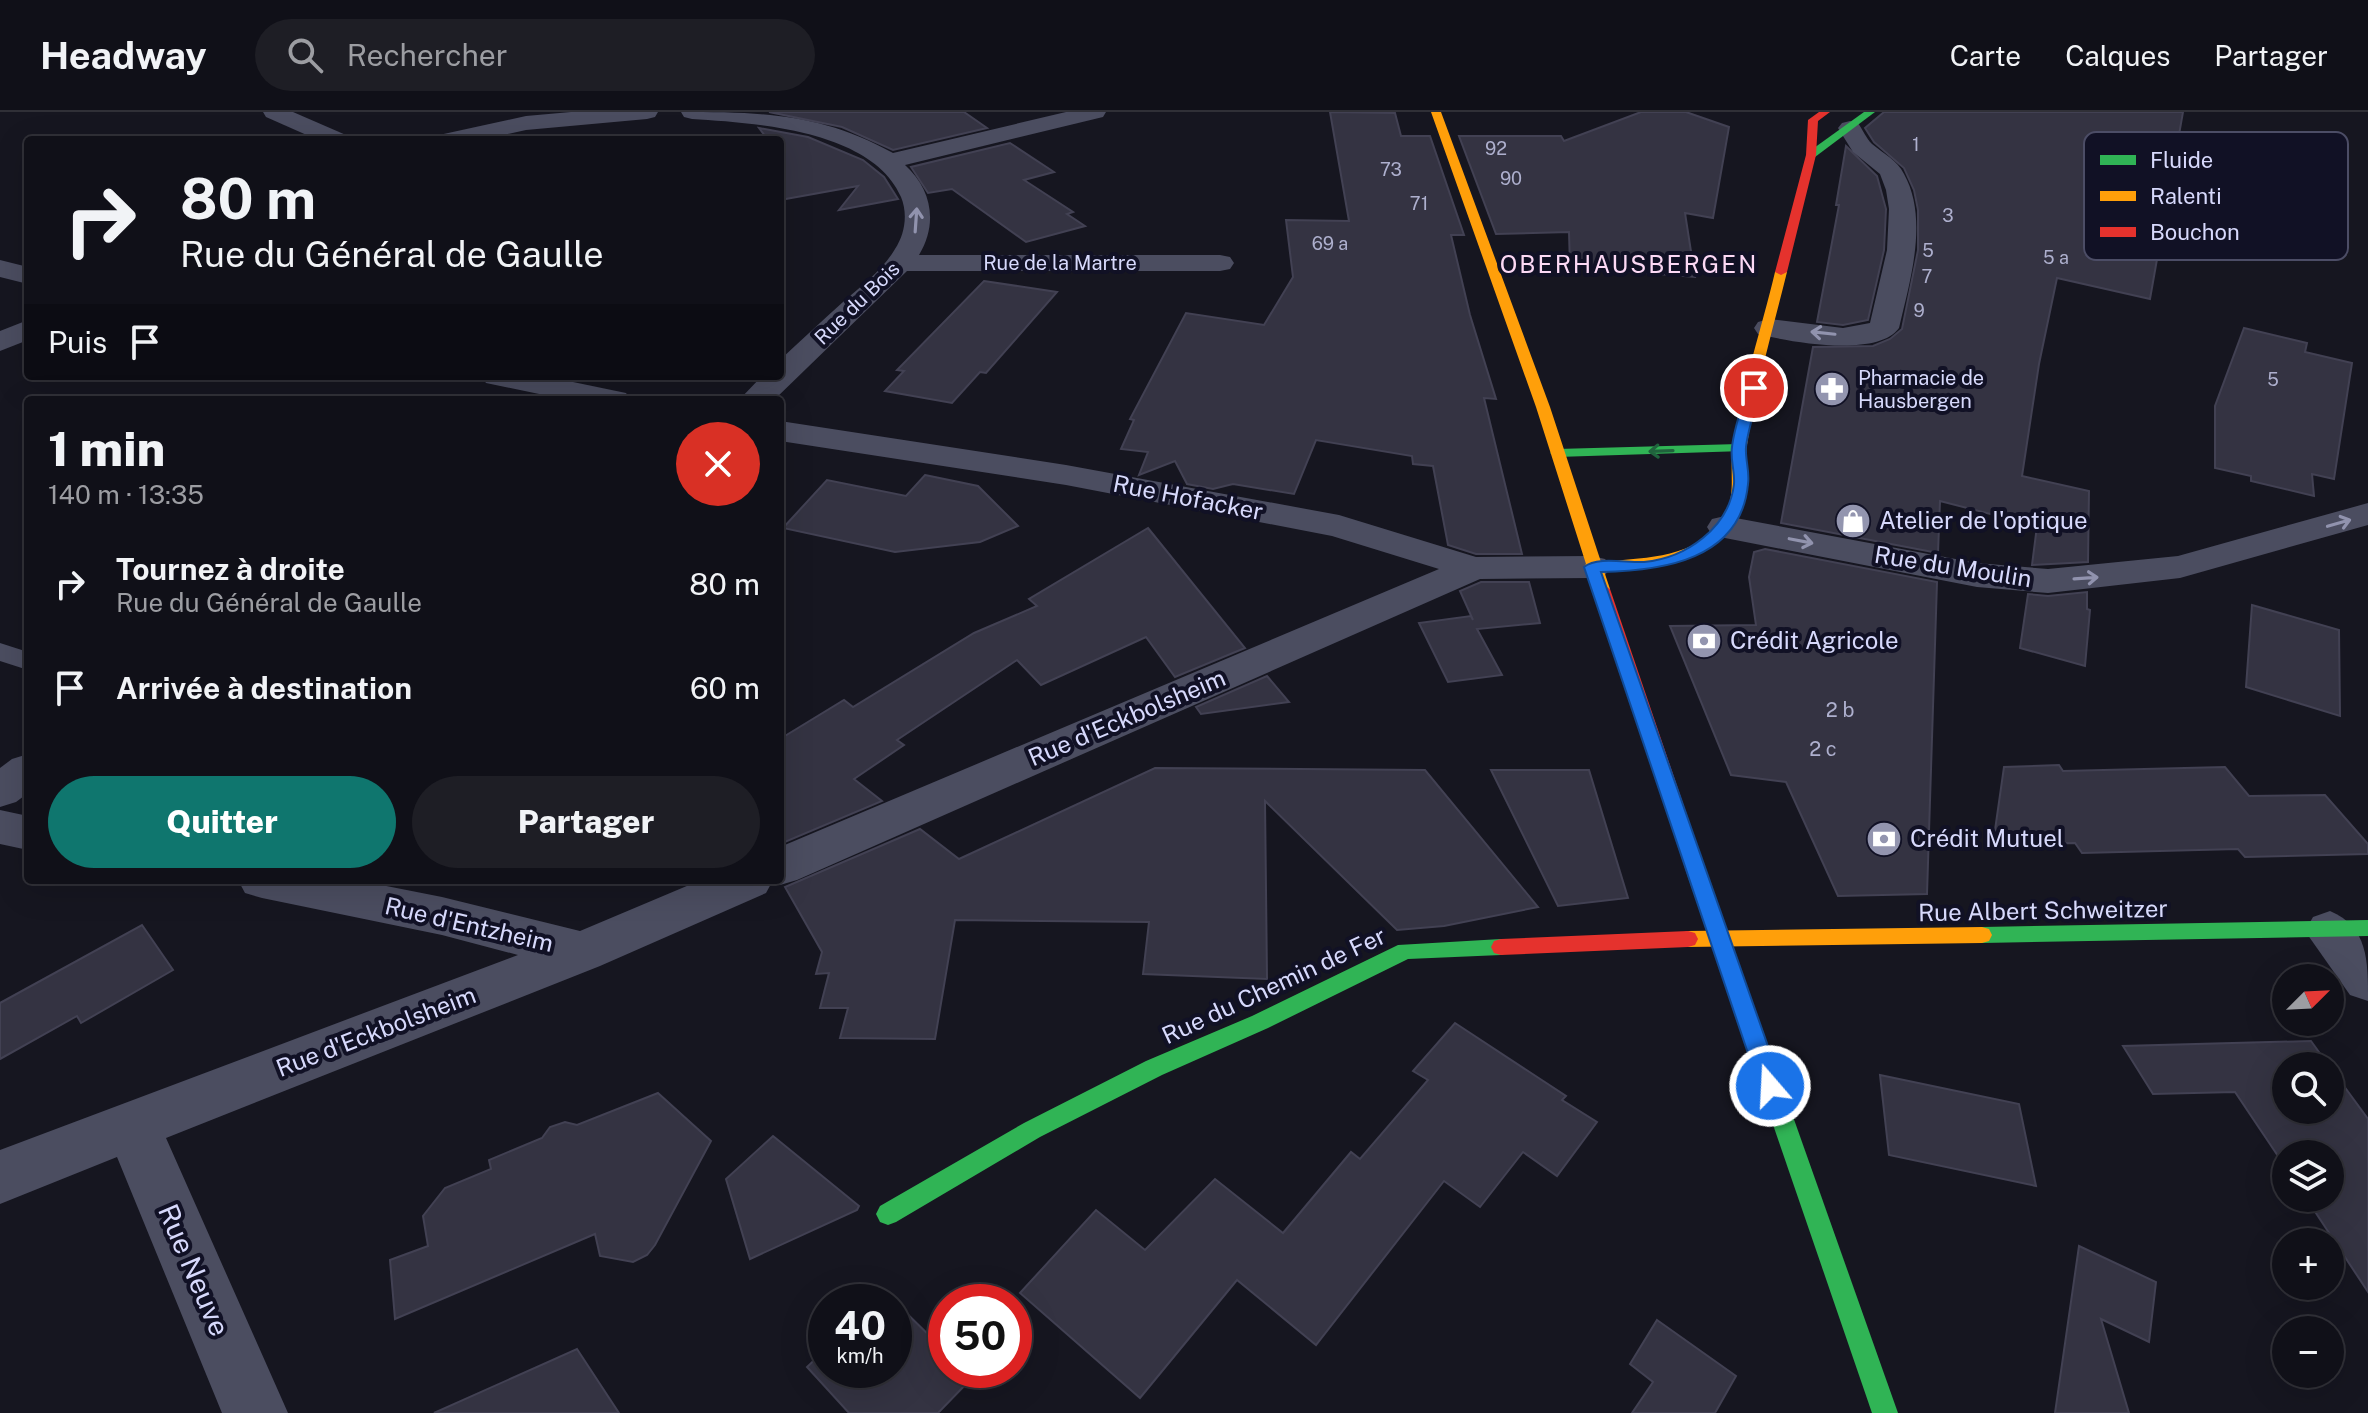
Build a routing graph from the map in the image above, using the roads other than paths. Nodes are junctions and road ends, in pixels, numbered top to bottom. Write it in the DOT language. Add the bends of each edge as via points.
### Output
graph roads {
  1 [pos="274,112"];
  2 [pos="647,112"];
  3 [pos="692,112"];
  4 [pos="1095,112"];
  5 [pos="1436,112"];
  6 [pos="573,115"];
  7 [pos="763,115"];
  8 [pos="1792,115"];
  9 [pos="1819,116"];
  10 [pos="1860,120"];
  11 [pos="329,136"];
  12 [pos="467,136"];
  13 [pos="1811,155"];
  14 [pos="888,162"];
  15 [pos="900,263"];
  16 [pos="1220,263"];
  17 [pos="0,268"];
  18 [pos="24,275"];
  19 [pos="1769,328"];
  20 [pos="24,331"];
  21 [pos="0,342"];
  22 [pos="784,373"];
  23 [pos="517,380"];
  24 [pos="776,380"];
  25 [pos="595,396"];
  26 [pos="759,396"];
  27 [pos="784,432"];
  28 [pos="1739,448"];
  29 [pos="1557,453"];
  30 [pos="2368,514"];
  31 [pos="1725,527"];
  32 [pos="1592,567"];
  33 [pos="1474,568"];
  34 [pos="0,651"];
  35 [pos="24,660"];
  36 [pos="24,773"];
  37 [pos="0,791"];
  38 [pos="0,827"];
  39 [pos="24,832"];
  40 [pos="784,865"];
  41 [pos="282,884"];
  42 [pos="740,884"];
  43 [pos="2349,930"];
  44 [pos="1718,938"];
  45 [pos="582,952"];
  46 [pos="2368,980"];
  47 [pos="133,1128"];
  48 [pos="0,1177"];
  49 [pos="888,1214"];
  50 [pos="255,1413"];
  51 [pos="1885,1413"];
  1 -- 11 [label="street"];
  2 -- 6 [label="street"];
  3 -- 7 [label="street, Rue du Bois"];
  4 -- 14 [label="street"];
  5 -- 29 [label="street"];
  6 -- 12 [label="street"];
  7 -- 14 [label="street, Rue du Bois" via="848,140"];
  8 -- 9 [label="street"];
  9 -- 10 [label="street"];
  9 -- 13 [label="street"];
  10 -- 13 [label="street"];
  10 -- 19 [label="street, one-way" via="1862,147 1891,172 1902,218 1897,279 1884,328 1847,335"];
  13 -- 19 [label="street"];
  15 -- 14 [label="street, Rue du Bois, one-way" via="919,215 915,193"];
  15 -- 16 [label="street, Rue de la Martre"];
  15 -- 22 [label="street, Rue du Bois"];
  17 -- 18 [label="street"];
  19 -- 28 [label="street"];
  20 -- 21 [label="street"];
  23 -- 25 [label="street"];
  24 -- 26 [label="street, Rue du Bois"];
  27 -- 33 [label="street, Rue Hofacker" via="1066,475 1339,526"];
  28 -- 29 [label="street, one-way"];
  28 -- 31 [label="street" via="1741,483"];
  29 -- 32 [label="street"];
  31 -- 30 [label="street, Rue du Moulin, one-way" via="1977,575 2048,581 2180,567"];
  31 -- 32 [label="street" via="1677,559 1646,567"];
  32 -- 33 [label="street, Rue Hofacker"];
  32 -- 44 [label="street"];
  33 -- 40 [label="street, Rue d'Eckbolsheim"];
  34 -- 35 [label="lane"];
  36 -- 37 [label="street"];
  38 -- 39 [label="street"];
  41 -- 45 [label="street, Rue d'Entzheim" via="442,916"];
  42 -- 45 [label="street, Rue d'Eckbolsheim"];
  43 -- 44 [label="street, Rue Albert Schweitzer"];
  43 -- 46 [label="street"];
  44 -- 49 [label="street, Rue du Chemin de Fer" via="1405,951 1140,1075 1032,1130"];
  44 -- 51 [label="street"];
  45 -- 47 [label="street, Rue d'Eckbolsheim"];
  47 -- 48 [label="street, Rue d'Eckbolsheim"];
  47 -- 50 [label="street, Rue Neuve"];
}
